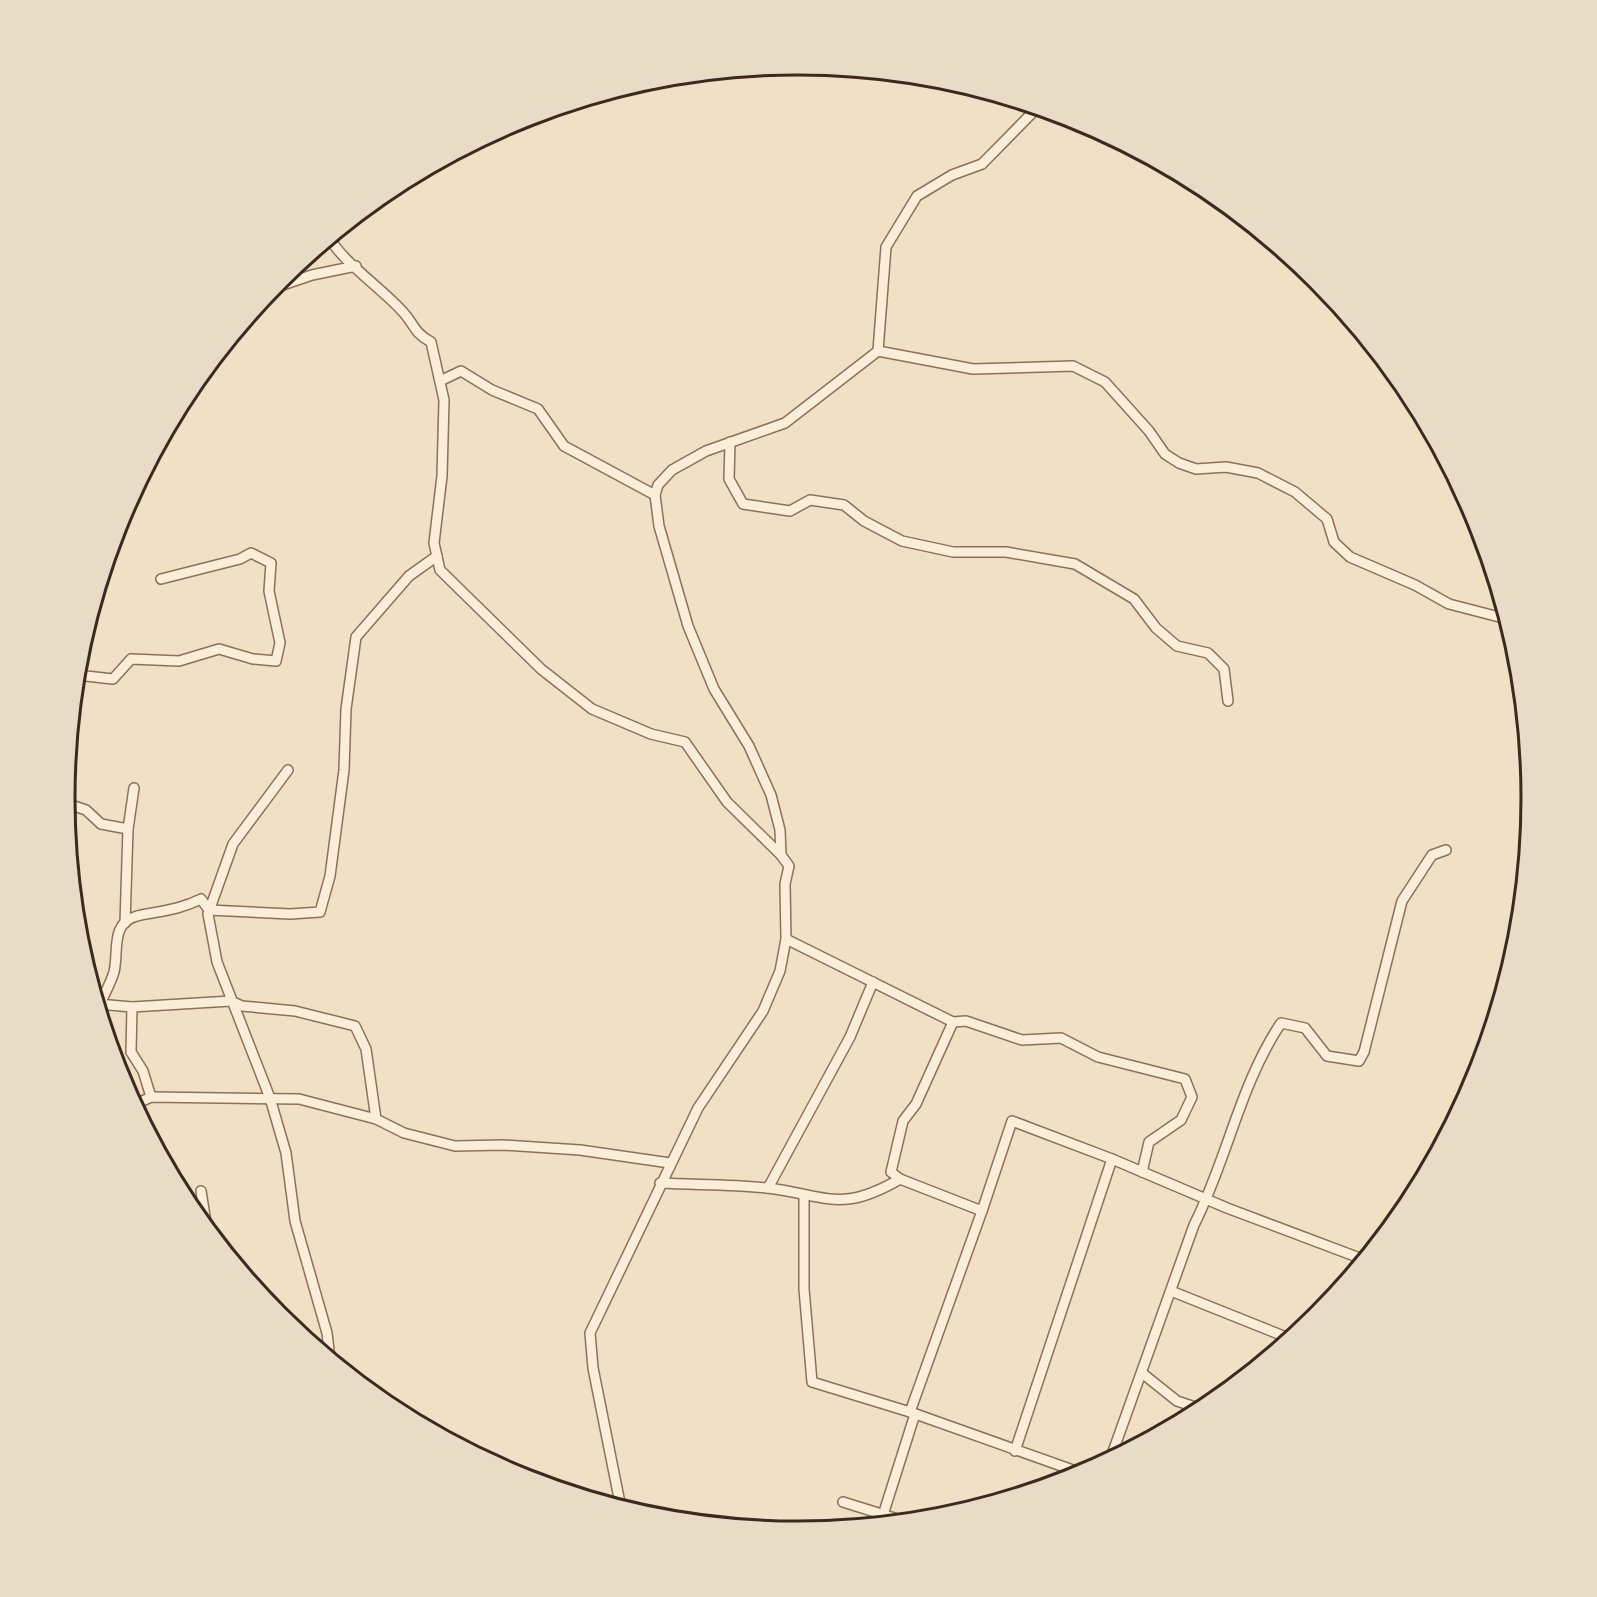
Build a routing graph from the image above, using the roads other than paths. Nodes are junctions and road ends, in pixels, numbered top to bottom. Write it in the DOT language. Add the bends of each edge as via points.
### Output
graph roads {
  1 [pos="1032,113"];
  2 [pos="334,244"];
  3 [pos="356,266"];
  4 [pos="293,282"];
  5 [pos="878,351"];
  6 [pos="440,381"];
  7 [pos="730,442"];
  8 [pos="655,495"];
  9 [pos="437,556"];
  10 [pos="161,579"];
  11 [pos="1498,617"];
  12 [pos="86,676"];
  13 [pos="1228,701"];
  14 [pos="288,770"];
  15 [pos="134,788"];
  16 [pos="75,806"];
  17 [pos="128,828"];
  18 [pos="1446,850"];
  19 [pos="781,855"];
  20 [pos="209,910"];
  21 [pos="125,923"];
  22 [pos="786,939"];
  23 [pos="873,982"];
  24 [pos="103,995"];
  25 [pos="231,1001"];
  26 [pos="105,1004"];
  27 [pos="132,1006"];
  28 [pos="953,1022"];
  29 [pos="151,1097"];
  30 [pos="270,1098"];
  31 [pos="142,1101"];
  32 [pos="376,1119"];
  33 [pos="1112,1159"];
  34 [pos="670,1163"];
  35 [pos="1142,1172"];
  36 [pos="900,1179"];
  37 [pos="660,1183"];
  38 [pos="768,1188"];
  39 [pos="201,1191"];
  40 [pos="804,1196"];
  41 [pos="1207,1200"];
  42 [pos="204,1210"];
  43 [pos="982,1211"];
  44 [pos="1357,1257"];
  45 [pos="1171,1291"];
  46 [pos="1283,1336"];
  47 [pos="329,1348"];
  48 [pos="1142,1373"];
  49 [pos="1191,1406"];
  50 [pos="913,1413"];
  51 [pos="1114,1449"];
  52 [pos="1015,1451"];
  53 [pos="1069,1469"];
  54 [pos="619,1499"];
  55 [pos="843,1502"];
  56 [pos="883,1515"];
  57 [pos="888,1516"];
  1 -- 5 [label="street" via="982,164 952,175 917,196 886,247"];
  2 -- 3 [label="street" via="341,256"];
  3 -- 4 [label="street"];
  3 -- 6 [label="street" via="405,314 416,334 431,342"];
  5 -- 7 [label="street" via="785,423"];
  5 -- 11 [label="street" via="973,369 1073,366 1105,382 1149,430 1165,454 1179,463 1196,469 1226,467 1258,473 1294,492 1327,519 1334,542 1350,557 1449,604"];
  6 -- 8 [label="street" via="461,371 492,390 538,409 564,446"];
  6 -- 9 [label="street" via="444,422 434,543"];
  7 -- 8 [label="street" via="672,470 658,485"];
  7 -- 13 [label="street" via="729,479 743,504 790,511 810,500 844,505 864,521 902,541 953,552 1006,552 1075,564 1134,599 1156,628 1177,646 1208,653 1224,669"];
  8 -- 19 [label="street" via="659,526 688,626 714,689 749,746 771,795 780,830"];
  9 -- 19 [label="street" via="440,570 453,585 541,669 592,709 651,734 685,742 727,802"];
  9 -- 20 [label="street" via="409,576 356,637 346,708 344,770 330,876 320,912"];
  10 -- 12 [label="street" via="251,553 271,563 269,591 280,644 276,661 219,649 179,661 131,659 113,679"];
  14 -- 20 [label="street" via="233,844"];
  15 -- 17 [label="street"];
  16 -- 17 [label="street" via="86,810 101,824"];
  17 -- 21 [label="street"];
  18 -- 41 [label="street" via="1432,855 1402,901 1359,1060 1327,1056 1305,1028 1281,1023 1265,1047"];
  19 -- 22 [label="street" via="789,866 785,884"];
  20 -- 21 [label="street" via="201,899 161,914 134,917"];
  20 -- 25 [label="street" via="217,962"];
  21 -- 24 [label="street" via="116,937 114,972"];
  22 -- 23 [label="street"];
  22 -- 34 [label="street" via="780,971 763,1011 698,1108"];
  23 -- 28 [label="street"];
  23 -- 38 [label="street" via="850,1037"];
  25 -- 27 [label="street"];
  25 -- 30 [label="street"];
  25 -- 32 [label="street" via="355,1026 366,1049"];
  26 -- 27 [label="street"];
  27 -- 29 [label="street" via="131,1052 143,1071"];
  28 -- 35 [label="street" via="966,1020 1022,1040 1061,1038 1098,1057 1185,1079 1192,1097 1181,1120 1149,1142"];
  28 -- 36 [label="street" via="925,1086 903,1121 891,1172"];
  29 -- 30 [label="street"];
  29 -- 31 [label="street"];
  30 -- 32 [label="street" via="299,1099"];
  30 -- 47 [label="street" via="286,1153 295,1221"];
  32 -- 34 [label="street" via="404,1133 455,1146 580,1149"];
  33 -- 35 [label="street"];
  33 -- 43 [label="street" via="1012,1121"];
  33 -- 52 [label="street"];
  34 -- 37 [label="street"];
  35 -- 41 [label="street"];
  36 -- 40 [label="street" via="874,1195 841,1201"];
  36 -- 43 [label="street"];
  37 -- 38 [label="street"];
  37 -- 54 [label="street" via="590,1333 593,1368"];
  38 -- 40 [label="street"];
  39 -- 42 [label="street"];
  40 -- 50 [label="street" via="804,1289 812,1382"];
  41 -- 44 [label="street"];
  41 -- 45 [label="street"];
  43 -- 50 [label="street"];
  45 -- 46 [label="street"];
  45 -- 48 [label="street"];
  48 -- 49 [label="street" via="1177,1401"];
  48 -- 51 [label="street"];
  50 -- 52 [label="street"];
  50 -- 56 [label="street"];
  52 -- 53 [label="street"];
  55 -- 56 [label="street"];
  56 -- 57 [label="street"];
}
